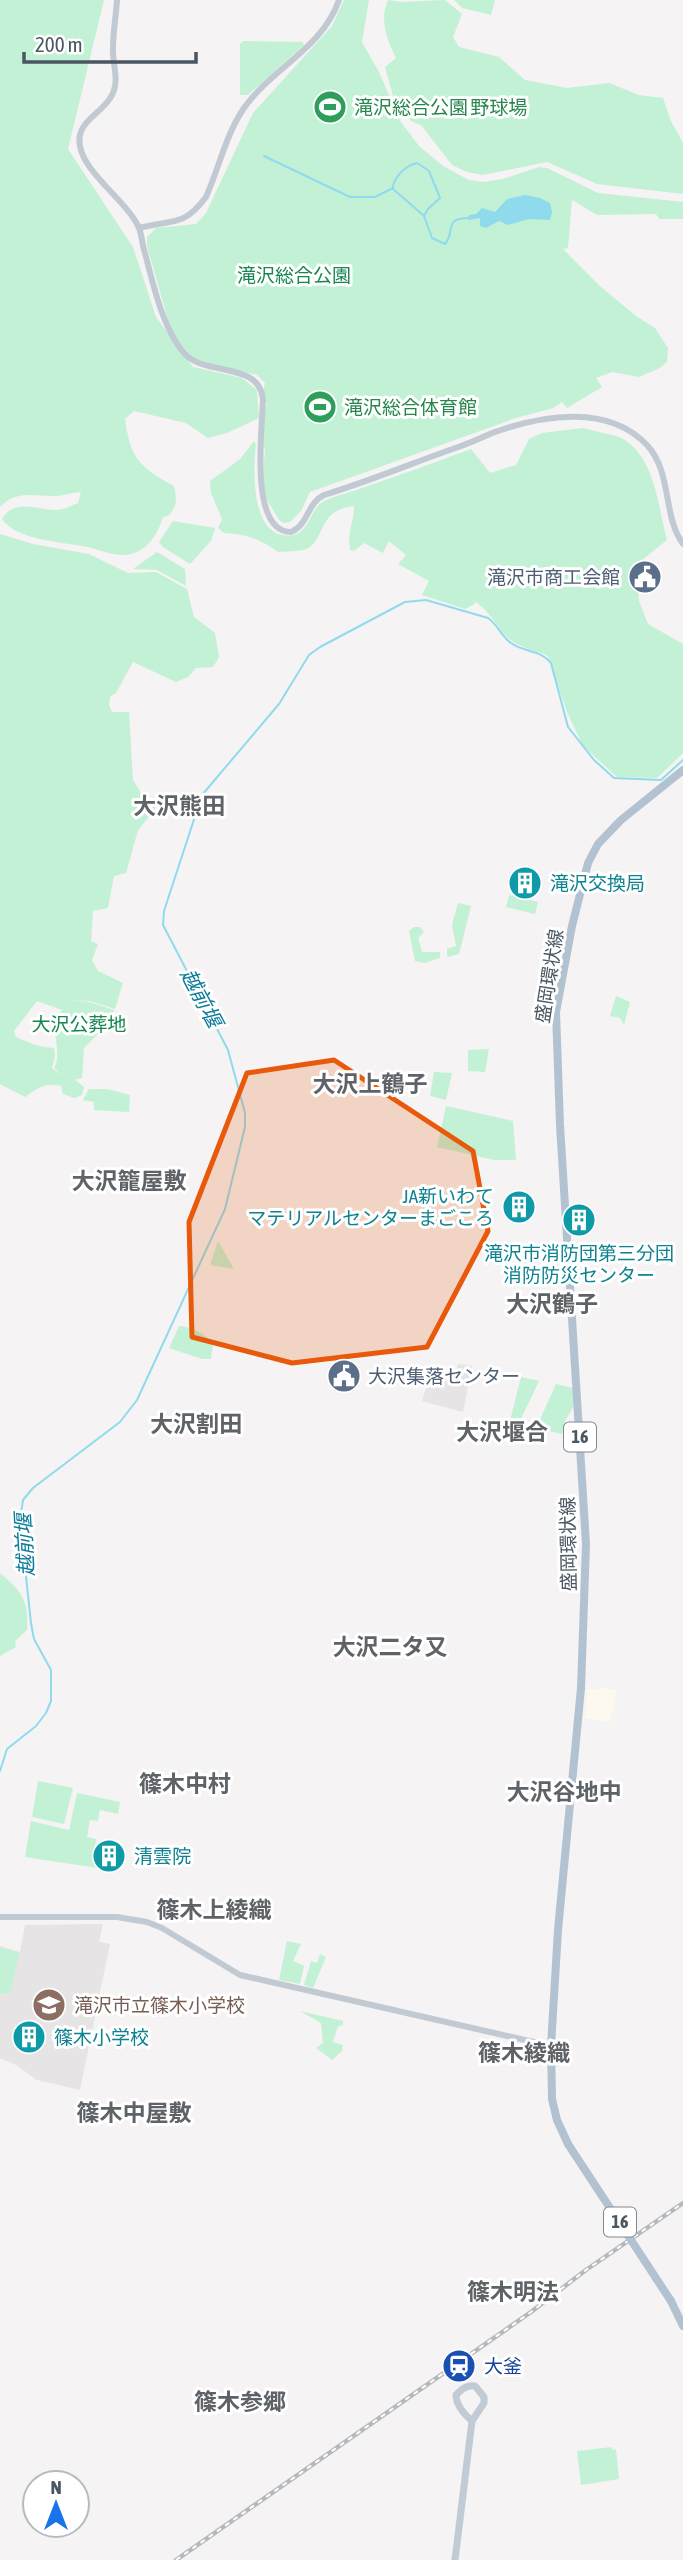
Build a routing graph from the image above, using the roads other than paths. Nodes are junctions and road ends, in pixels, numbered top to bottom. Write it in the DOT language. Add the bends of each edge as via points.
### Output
graph roads {
  1 [pos="117,0"];
  2 [pos="339,0"];
  3 [pos="139,228"];
  4 [pos="683,544"];
  5 [pos="683,770"];
  6 [pos="0,1917"];
  7 [pos="551,2046"];
  8 [pos="683,2326"];
  9 [pos="472,2420"];
  10 [pos="455,2560"];
  1 -- 3 [label="street" via="114,93 88,120 80,134 80,148"];
  2 -- 3 [label="street" via="316,40 269,80 243,110 199,207 181,221"];
  3 -- 4 [label="street" via="162,311 182,351 194,361 241,373 260,387 262,491 271,522 279,530 297,529 311,505 324,495 495,432 541,419 586,417 629,431 660,463 674,526"];
  5 -- 7 [label="main road, 盛岡環状線 / 16" via="598,844 578,903 556,1012 586,1544 581,1688"];
  6 -- 7 [label="street" via="117,1917 147,1922 240,1975"];
  7 -- 8 [label="main road, 盛岡環状線 / 16, bridge" via="552,2099 568,2144"];
  9 -- 9 [label="main road" via="456,2400 463,2387 475,2386 484,2397"];
  9 -- 10 [label="main road"];
}
